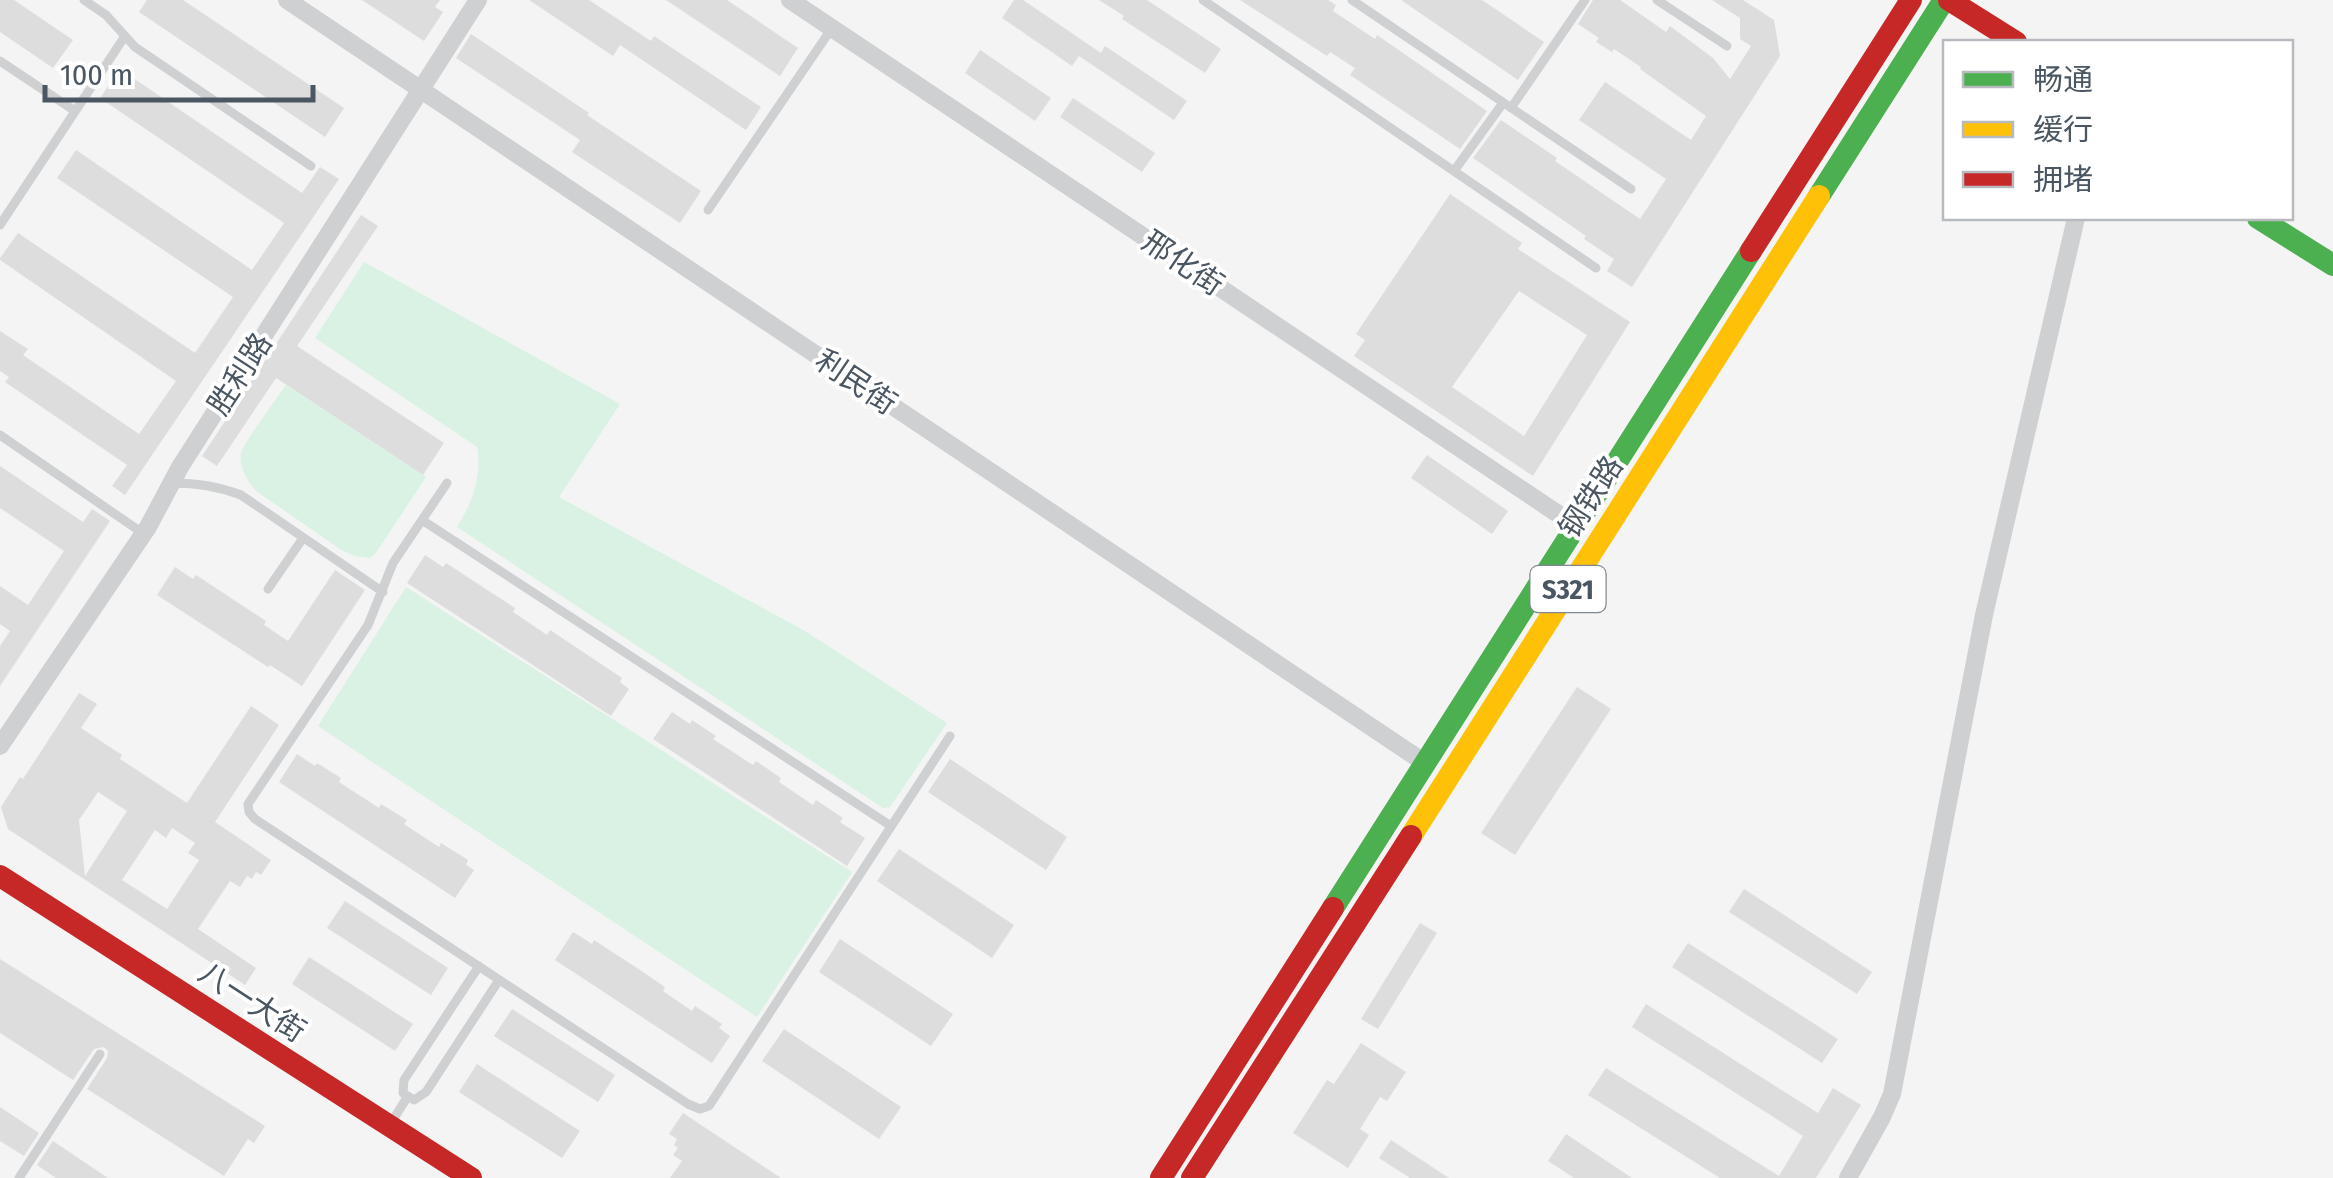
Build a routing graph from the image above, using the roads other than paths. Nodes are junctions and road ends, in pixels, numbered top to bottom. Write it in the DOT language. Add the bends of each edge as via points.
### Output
graph roads {
  1 [pos="84,0"];
  2 [pos="287,0"];
  3 [pos="478,0"];
  4 [pos="790,0"];
  5 [pos="1203,0"];
  6 [pos="1352,0"];
  7 [pos="1585,0"];
  8 [pos="1657,0"];
  9 [pos="1911,0"];
  10 [pos="1937,3"];
  11 [pos="832,28"];
  12 [pos="126,36"];
  13 [pos="1983,40"];
  14 [pos="2012,40"];
  15 [pos="1727,46"];
  16 [pos="0,61"];
  17 [pos="420,91"];
  18 [pos="1507,105"];
  19 [pos="75,111"];
  20 [pos="311,166"];
  21 [pos="1454,171"];
  22 [pos="1631,190"];
  23 [pos="708,210"];
  24 [pos="2076,220"];
  25 [pos="2261,220"];
  26 [pos="2292,220"];
  27 [pos="0,225"];
  28 [pos="2333,246"];
  29 [pos="2333,265"];
  30 [pos="1596,268"];
  31 [pos="0,434"];
  32 [pos="447,482"];
  33 [pos="172,483"];
  34 [pos="422,520"];
  35 [pos="1576,526"];
  36 [pos="144,534"];
  37 [pos="304,538"];
  38 [pos="268,588"];
  39 [pos="382,592"];
  40 [pos="950,736"];
  41 [pos="0,746"];
  42 [pos="1425,763"];
  43 [pos="891,826"];
  44 [pos="0,876"];
  45 [pos="0,896"];
  46 [pos="478,966"];
  47 [pos="499,980"];
  48 [pos="100,1054"];
  49 [pos="408,1096"];
  50 [pos="389,1126"];
  51 [pos="19,1178"];
  52 [pos="440,1178"];
  53 [pos="471,1178"];
  54 [pos="1161,1178"];
  55 [pos="1192,1178"];
  56 [pos="1848,1178"];
  1 -- 12 [label="lane"];
  2 -- 17 [label="street, 利民街"];
  3 -- 17 [label="street, 胜利路"];
  4 -- 11 [label="street, 邢化街"];
  5 -- 21 [label="lane"];
  6 -- 18 [label="lane"];
  7 -- 18 [label="lane"];
  8 -- 15 [label="lane"];
  9 -- 35 [label="main road, 钢铁路 / S321"];
  10 -- 13 [label="main road"];
  10 -- 14 [label="main road"];
  10 -- 55 [label="main road, 钢铁路 / S321"];
  11 -- 23 [label="lane"];
  11 -- 35 [label="street, 邢化街"];
  12 -- 19 [label="lane"];
  12 -- 20 [label="lane"];
  16 -- 19 [label="lane"];
  17 -- 33 [label="street, 胜利路"];
  17 -- 42 [label="street, 利民街"];
  18 -- 21 [label="lane"];
  18 -- 22 [label="lane"];
  19 -- 27 [label="lane"];
  21 -- 30 [label="lane"];
  24 -- 56 [label="street" via="1984,614 1892,1094"];
  25 -- 29 [label="main road"];
  26 -- 28 [label="main road"];
  31 -- 36 [label="lane"];
  32 -- 34 [label="lane"];
  33 -- 36 [label="street, 胜利路"];
  33 -- 37 [label="lane" via="241,495"];
  34 -- 39 [label="lane"];
  34 -- 43 [label="lane"];
  35 -- 42 [label="main road, 钢铁路 / S321"];
  36 -- 41 [label="street, 胜利路"];
  37 -- 38 [label="lane"];
  37 -- 39 [label="lane"];
  39 -- 46 [label="lane" via="249,812"];
  40 -- 43 [label="lane"];
  42 -- 54 [label="main road, 钢铁路 / S321"];
  43 -- 47 [label="lane" via="709,1106 688,1104"];
  44 -- 50 [label="main road, 八一大街"];
  45 -- 52 [label="main road, 八一大街"];
  46 -- 47 [label="lane"];
  46 -- 49 [label="lane" via="404,1080"];
  47 -- 49 [label="lane" via="426,1092 414,1100"];
  48 -- 51 [label="lane"];
  49 -- 50 [label="lane"];
  50 -- 53 [label="main road, 八一大街"];
}
